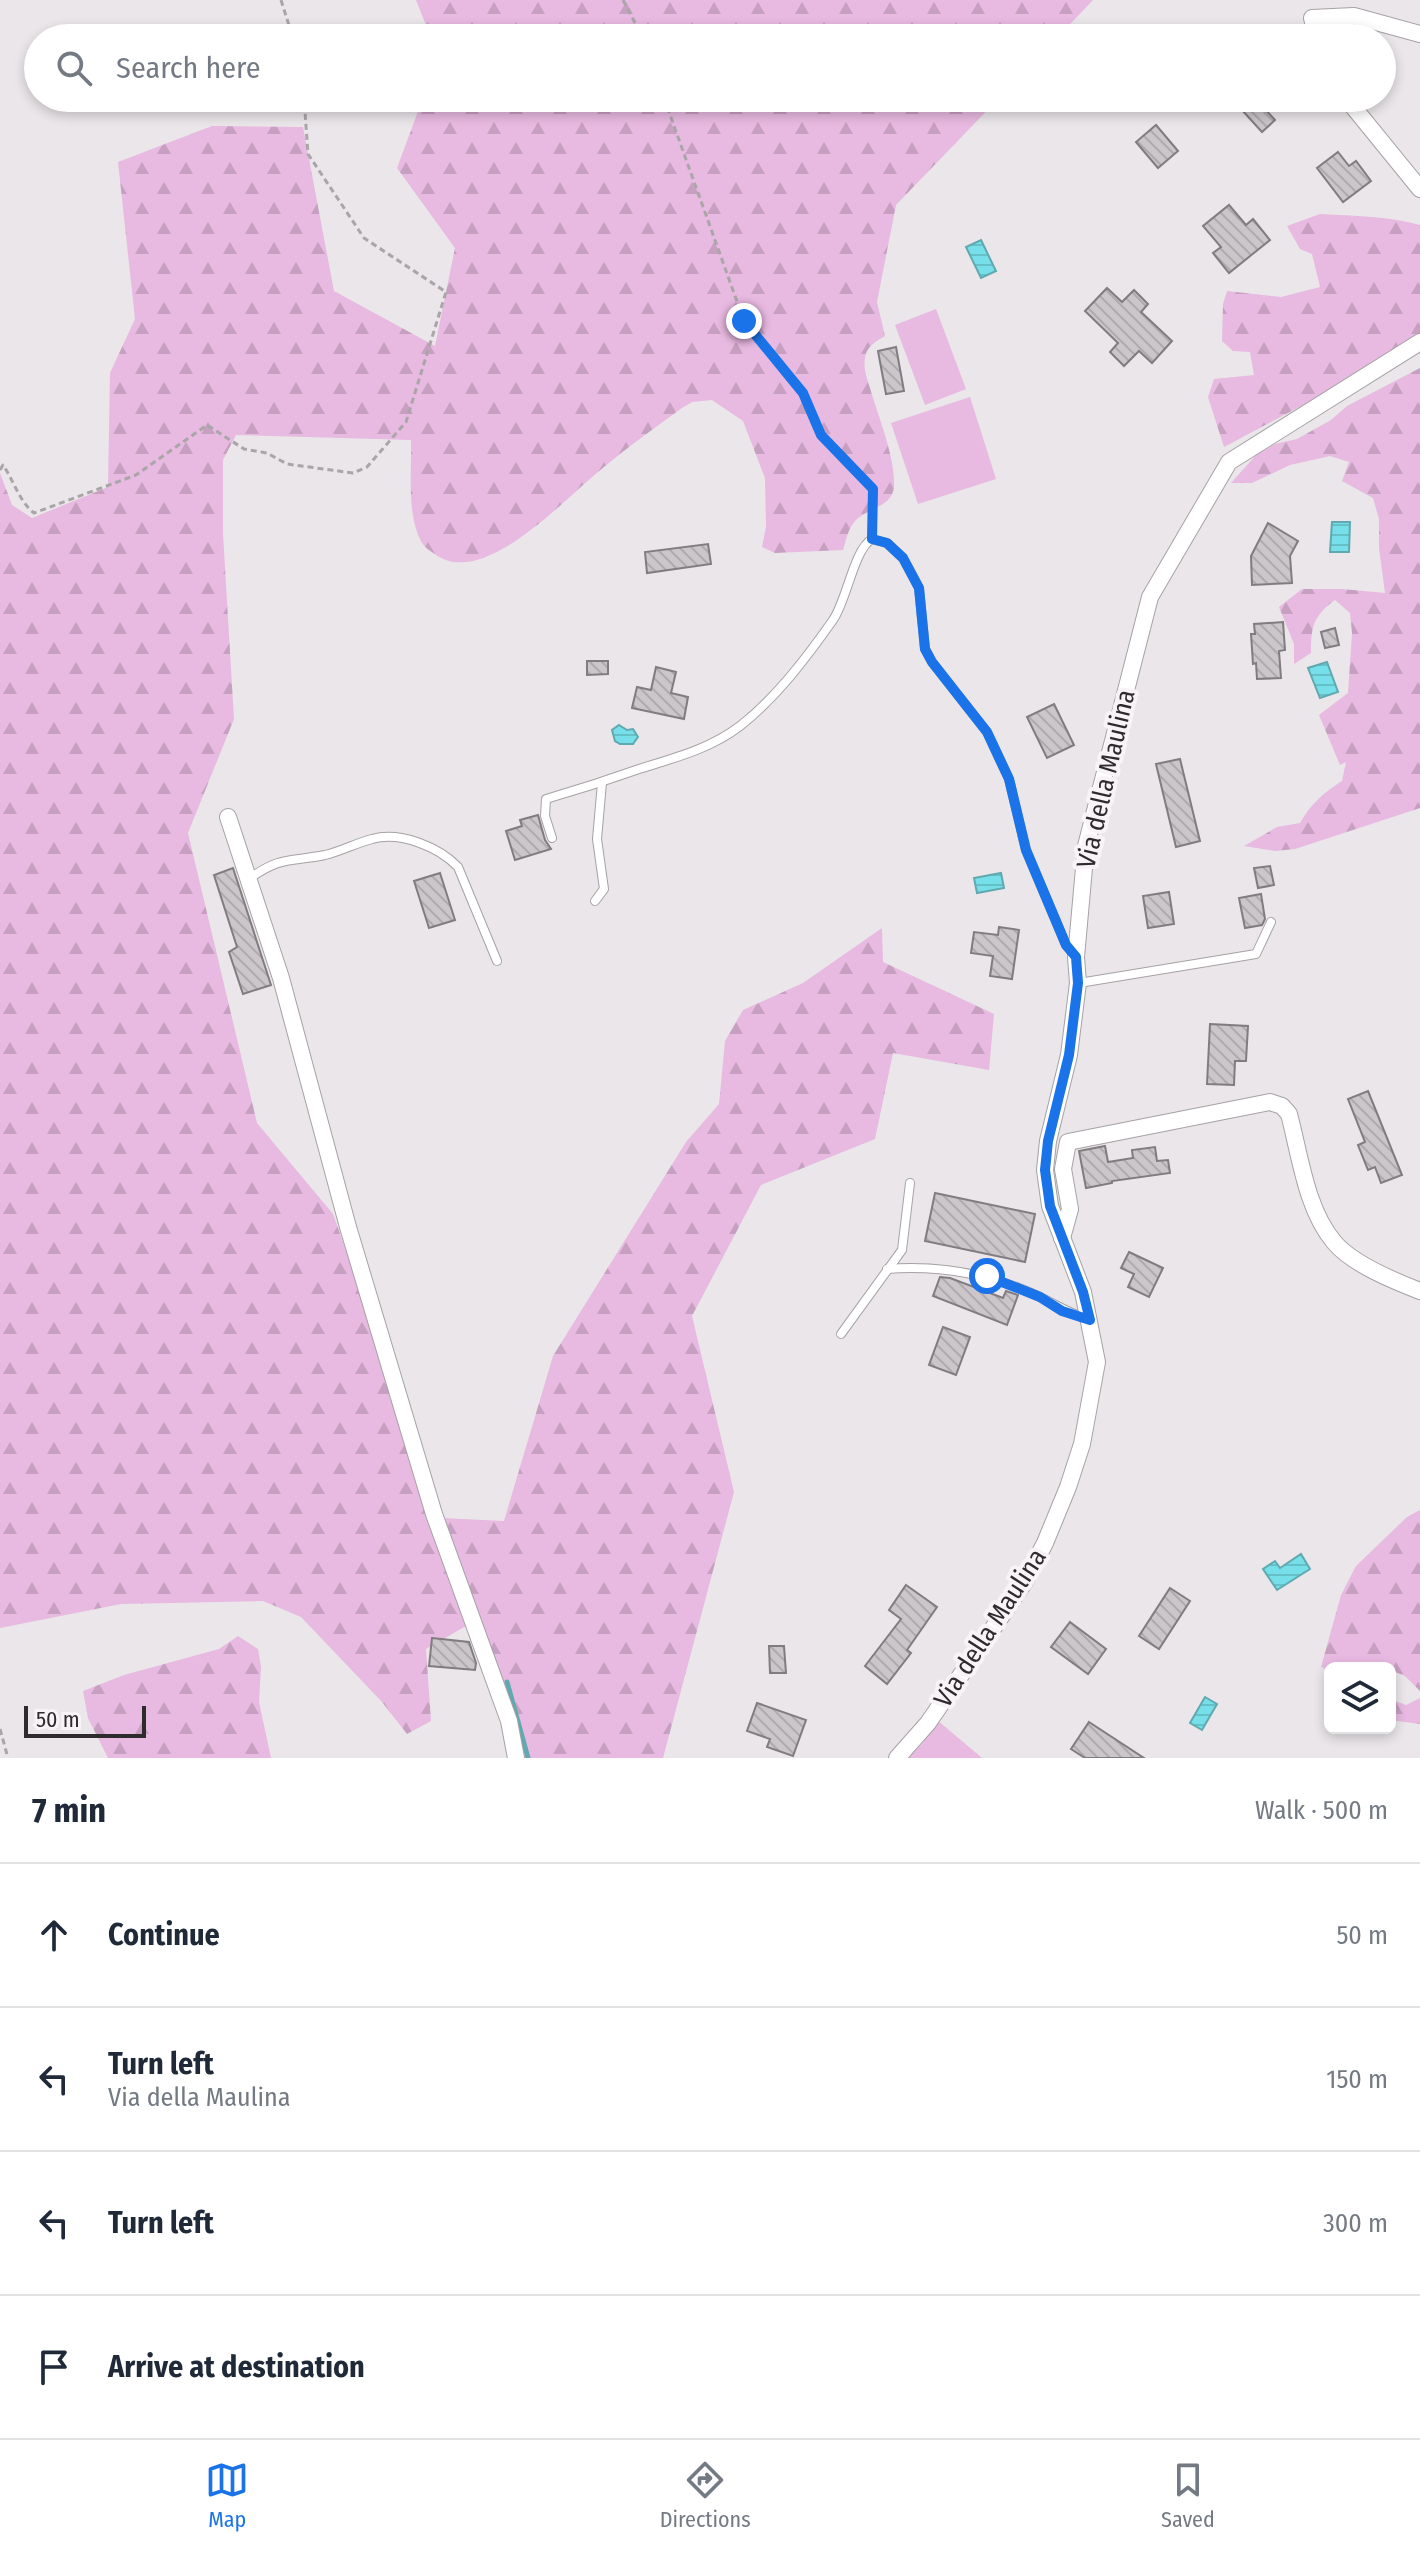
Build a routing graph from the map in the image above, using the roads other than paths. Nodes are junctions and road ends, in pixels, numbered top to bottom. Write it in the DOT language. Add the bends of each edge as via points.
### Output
graph roads {
  1 [pos="1314,24"];
  2 [pos="1383,24"];
  3 [pos="1396,27"];
  4 [pos="1420,34"];
  5 [pos="1357,112"];
  6 [pos="1420,189"];
  7 [pos="1420,342"];
  8 [pos="602,783"];
  9 [pos="228,817"];
  10 [pos="552,838"];
  11 [pos="248,879"];
  12 [pos="595,901"];
  13 [pos="1271,922"];
  14 [pos="1076,957"];
  15 [pos="497,961"];
  16 [pos="1078,983"];
  17 [pos="910,1183"];
  18 [pos="1062,1238"];
  19 [pos="887,1269"];
  20 [pos="1420,1291"];
  21 [pos="1090,1320"];
  22 [pos="841,1334"];
  23 [pos="516,1758"];
  24 [pos="897,1758"];
  1 -- 2 [label="street" via="1312,18 1354,16"];
  3 -- 4 [label="street"];
  5 -- 6 [label="street"];
  7 -- 14 [label="street, Via della Maulina" via="1229,462 1150,597 1086,846"];
  8 -- 10 [label="lane" via="546,799"];
  8 -- 12 [label="lane" via="597,839 604,889"];
  8 -- 14 [label="lane" via="718,741 763,706 833,619 867,542 887,543 903,558 919,588 925,649 987,732 1009,779 1026,850"];
  9 -- 11 [label="street"];
  11 -- 15 [label="lane" via="277,861 323,855 373,838 430,847 458,867"];
  11 -- 23 [label="street" via="434,1514 509,1721"];
  13 -- 16 [label="lane" via="1256,954"];
  14 -- 16 [label="street, Via della Maulina"];
  16 -- 18 [label="street, Via della Maulina" via="1045,1170"];
  17 -- 19 [label="lane" via="902,1250"];
  18 -- 20 [label="street" via="1070,1209 1063,1169 1068,1142 1270,1102 1289,1114 1308,1189 1335,1245 1381,1276"];
  18 -- 21 [label="street, Via della Maulina"];
  19 -- 21 [label="lane" via="920,1267 987,1276"];
  19 -- 22 [label="lane"];
  21 -- 24 [label="street, Via della Maulina" via="1097,1362 1082,1444 1045,1543 1024,1583 928,1723"];
}
